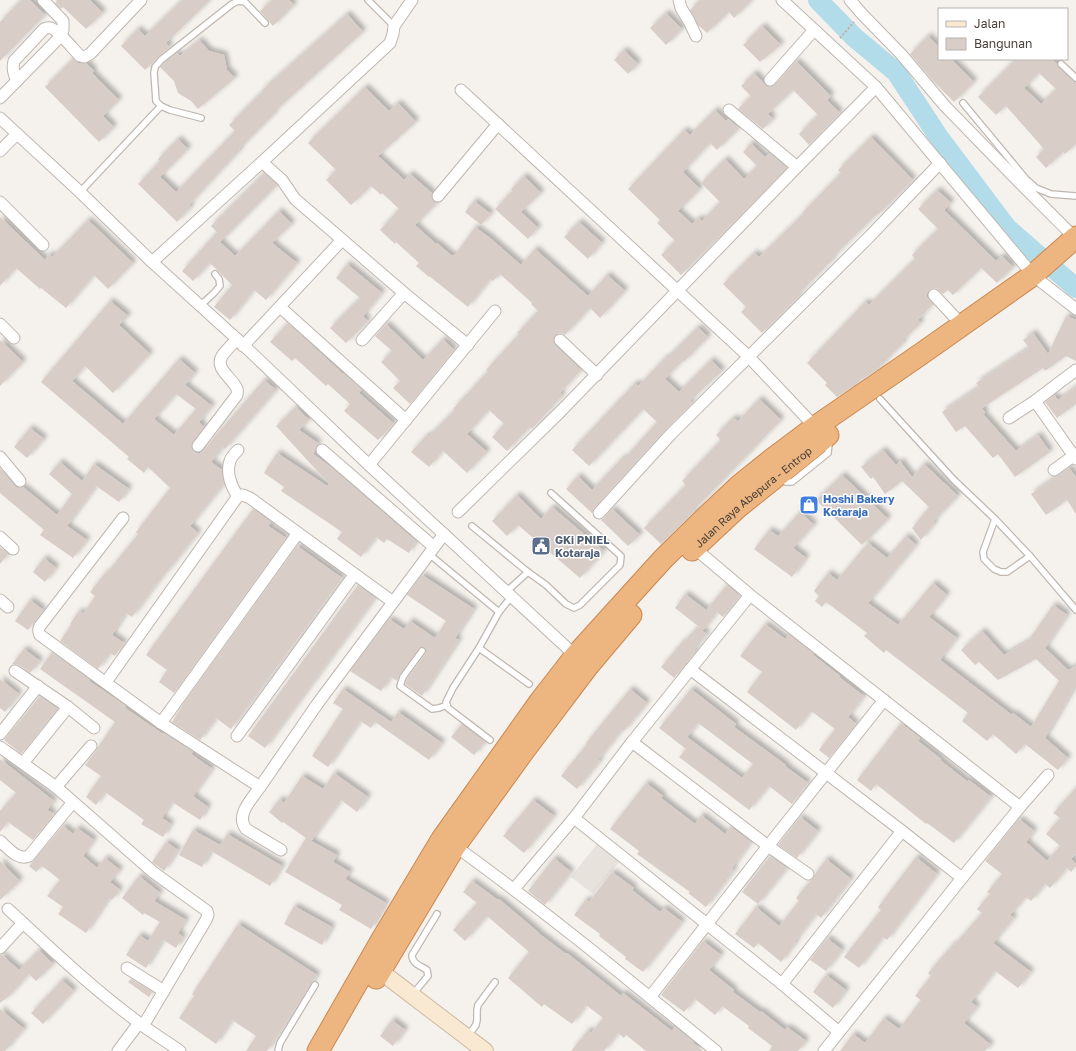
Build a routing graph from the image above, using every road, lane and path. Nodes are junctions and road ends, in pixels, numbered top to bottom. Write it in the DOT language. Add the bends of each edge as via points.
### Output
graph roads {
  1 [pos="43,0"];
  2 [pos="141,0"];
  3 [pos="368,0"];
  4 [pos="412,0"];
  5 [pos="679,0"];
  6 [pos="782,0"];
  7 [pos="850,0"];
  8 [pos="265,23"];
  9 [pos="853,23"];
  10 [pos="394,26"];
  11 [pos="814,30"];
  12 [pos="61,36"];
  13 [pos="696,36"];
  14 [pos="842,36"];
  15 [pos="1061,64"];
  16 [pos="1076,78"];
  17 [pos="770,80"];
  18 [pos="17,81"];
  19 [pos="876,87"];
  20 [pos="461,90"];
  21 [pos="0,98"];
  22 [pos="963,103"];
  23 [pos="161,106"];
  24 [pos="729,110"];
  25 [pos="0,118"];
  26 [pos="201,118"];
  27 [pos="498,124"];
  28 [pos="17,134"];
  29 [pos="0,151"];
  30 [pos="262,162"];
  31 [pos="940,163"];
  32 [pos="797,167"];
  33 [pos="80,192"];
  34 [pos="438,196"];
  35 [pos="1076,196"];
  36 [pos="0,202"];
  37 [pos="342,240"];
  38 [pos="1074,244"];
  39 [pos="44,245"];
  40 [pos="152,262"];
  41 [pos="215,274"];
  42 [pos="1043,276"];
  43 [pos="678,291"];
  44 [pos="404,293"];
  45 [pos="934,295"];
  46 [pos="200,306"];
  47 [pos="280,307"];
  48 [pos="1076,309"];
  49 [pos="495,311"];
  50 [pos="0,324"];
  51 [pos="962,325"];
  52 [pos="14,338"];
  53 [pos="362,340"];
  54 [pos="560,340"];
  55 [pos="240,343"];
  56 [pos="468,345"];
  57 [pos="748,356"];
  58 [pos="1076,370"];
  59 [pos="597,375"];
  60 [pos="880,399"];
  61 [pos="1035,401"];
  62 [pos="1009,418"];
  63 [pos="406,420"];
  64 [pos="820,432"];
  65 [pos="198,446"];
  66 [pos="238,450"];
  67 [pos="322,450"];
  68 [pos="0,457"];
  69 [pos="1075,457"];
  70 [pos="368,465"];
  71 [pos="1054,470"];
  72 [pos="20,481"];
  73 [pos="552,492"];
  74 [pos="238,496"];
  75 [pos="458,512"];
  76 [pos="599,513"];
  77 [pos="124,518"];
  78 [pos="995,519"];
  79 [pos="472,526"];
  80 [pos="298,533"];
  81 [pos="444,534"];
  82 [pos="0,537"];
  83 [pos="689,544"];
  84 [pos="13,549"];
  85 [pos="431,551"];
  86 [pos="1030,556"];
  87 [pos="528,572"];
  88 [pos="354,574"];
  89 [pos="509,594"];
  90 [pos="750,594"];
  91 [pos="393,602"];
  92 [pos="1076,610"];
  93 [pos="499,612"];
  94 [pos="479,648"];
  95 [pos="422,651"];
  96 [pos="582,661"];
  97 [pos="690,669"];
  98 [pos="15,671"];
  99 [pos="106,682"];
  100 [pos="529,684"];
  101 [pos="38,686"];
  102 [pos="884,700"];
  103 [pos="447,705"];
  104 [pos="68,707"];
  105 [pos="161,723"];
  106 [pos="94,728"];
  107 [pos="0,734"];
  108 [pos="237,736"];
  109 [pos="490,740"];
  110 [pos="632,742"];
  111 [pos="92,746"];
  112 [pos="0,747"];
  113 [pos="23,763"];
  114 [pos="826,773"];
  115 [pos="1048,775"];
  116 [pos="56,787"];
  117 [pos="260,787"];
  118 [pos="73,802"];
  119 [pos="1020,807"];
  120 [pos="574,818"];
  121 [pos="902,831"];
  122 [pos="0,841"];
  123 [pos="456,846"];
  124 [pos="768,846"];
  125 [pos="281,850"];
  126 [pos="808,874"];
  127 [pos="962,878"];
  128 [pos="514,889"];
  129 [pos="8,909"];
  130 [pos="437,914"];
  131 [pos="23,923"];
  132 [pos="707,924"];
  133 [pos="0,948"];
  134 [pos="127,968"];
  135 [pos="380,972"];
  136 [pos="495,982"];
  137 [pos="782,984"];
  138 [pos="315,985"];
  139 [pos="164,991"];
  140 [pos="412,996"];
  141 [pos="650,998"];
  142 [pos="141,1025"];
  143 [pos="839,1032"];
  144 [pos="467,1037"];
  145 [pos="118,1051"];
  146 [pos="180,1051"];
  147 [pos="278,1051"];
  148 [pos="318,1051"];
  149 [pos="332,1051"];
  150 [pos="485,1051"];
  151 [pos="716,1051"];
  152 [pos="824,1051"];
  1 -- 12 [label="street" via="63,21"];
  2 -- 12 [label="street" via="90,54 84,57"];
  3 -- 10 [label="lane"];
  4 -- 10 [label="street"];
  5 -- 13 [label="street"];
  6 -- 11 [label="street"];
  7 -- 38 [label="street"];
  8 -- 23 [label="lane" via="245,2 232,4 161,60 155,67 154,85 156,101"];
  9 -- 14 [label="path"];
  10 -- 30 [label="street" via="390,43"];
  11 -- 17 [label="street"];
  11 -- 19 [label="street"];
  12 -- 18 [label="street"];
  12 -- 18 [label="street" via="52,28 44,29 14,61 13,72"];
  15 -- 16 [label="lane"];
  18 -- 21 [label="street"];
  19 -- 31 [label="street"];
  19 -- 32 [label="street"];
  20 -- 27 [label="street"];
  22 -- 35 [label="lane" via="1036,188 1051,194"];
  23 -- 26 [label="lane"];
  23 -- 33 [label="lane"];
  24 -- 32 [label="street"];
  25 -- 28 [label="street"];
  27 -- 34 [label="street"];
  27 -- 43 [label="street"];
  28 -- 29 [label="street"];
  28 -- 33 [label="street"];
  30 -- 37 [label="street" via="282,180 295,200"];
  30 -- 40 [label="street"];
  31 -- 42 [label="street"];
  31 -- 57 [label="street"];
  32 -- 43 [label="street"];
  33 -- 40 [label="street"];
  36 -- 39 [label="street"];
  37 -- 44 [label="street"];
  37 -- 47 [label="street"];
  38 -- 42 [label="highway"];
  40 -- 46 [label="street"];
  41 -- 46 [label="lane" via="220,286"];
  42 -- 48 [label="street"];
  42 -- 51 [label="highway"];
  42 -- 60 [label="highway, Jalan Raya Abepura - Entrop"];
  43 -- 57 [label="street"];
  43 -- 59 [label="street"];
  44 -- 53 [label="street"];
  44 -- 56 [label="street"];
  45 -- 51 [label="street"];
  46 -- 55 [label="street"];
  47 -- 55 [label="street"];
  47 -- 63 [label="street"];
  49 -- 56 [label="street"];
  50 -- 52 [label="street"];
  51 -- 64 [label="highway"];
  54 -- 59 [label="street"];
  55 -- 65 [label="street" via="221,357 220,364 226,376 235,385 237,395"];
  55 -- 70 [label="street"];
  56 -- 63 [label="street"];
  57 -- 64 [label="street"];
  57 -- 76 [label="street" via="671,434"];
  58 -- 61 [label="street"];
  59 -- 75 [label="street"];
  60 -- 64 [label="highway, Jalan Raya Abepura - Entrop"];
  60 -- 78 [label="lane" via="954,480"];
  61 -- 62 [label="street"];
  61 -- 69 [label="street"];
  63 -- 70 [label="street"];
  64 -- 83 [label="highway, Jalan Raya Abepura - Entrop" via="778,475"];
  64 -- 83 [label="highway" via="740,485 708,515"];
  66 -- 74 [label="street" via="230,459 229,472"];
  67 -- 85 [label="street"];
  68 -- 72 [label="street"];
  69 -- 71 [label="street"];
  70 -- 81 [label="street"];
  73 -- 87 [label="lane" via="621,556 620,565 574,608"];
  74 -- 80 [label="street" via="250,498"];
  74 -- 99 [label="street"];
  77 -- 99 [label="street" via="38,629 40,635"];
  78 -- 86 [label="lane"];
  78 -- 86 [label="lane" via="983,552 984,559 994,569 1007,572"];
  79 -- 87 [label="lane"];
  80 -- 88 [label="street"];
  80 -- 105 [label="street"];
  81 -- 85 [label="street"];
  81 -- 89 [label="street"];
  82 -- 84 [label="street"];
  83 -- 90 [label="street"];
  83 -- 96 [label="highway" via="664,559"];
  85 -- 91 [label="street"];
  85 -- 93 [label="lane"];
  86 -- 92 [label="lane"];
  87 -- 89 [label="lane"];
  88 -- 91 [label="street"];
  88 -- 108 [label="street"];
  89 -- 93 [label="lane"];
  89 -- 96 [label="street"];
  90 -- 97 [label="street"];
  90 -- 102 [label="street"];
  91 -- 117 [label="street"];
  93 -- 94 [label="lane"];
  94 -- 100 [label="lane"];
  94 -- 103 [label="lane" via="453,688"];
  95 -- 103 [label="lane" via="403,677 400,686 432,709"];
  96 -- 123 [label="highway" via="526,748"];
  96 -- 148 [label="highway" via="541,700 442,839"];
  97 -- 110 [label="street"];
  97 -- 114 [label="street"];
  98 -- 101 [label="street"];
  99 -- 105 [label="street"];
  101 -- 104 [label="street"];
  101 -- 107 [label="street"];
  102 -- 114 [label="street"];
  102 -- 119 [label="street"];
  103 -- 109 [label="lane"];
  104 -- 106 [label="street"];
  104 -- 113 [label="street"];
  105 -- 117 [label="street"];
  110 -- 120 [label="street"];
  110 -- 124 [label="street"];
  111 -- 116 [label="street"];
  112 -- 113 [label="street"];
  113 -- 116 [label="street"];
  114 -- 121 [label="street"];
  114 -- 124 [label="street"];
  115 -- 119 [label="street"];
  116 -- 118 [label="street"];
  117 -- 125 [label="street" via="243,813 242,824"];
  118 -- 122 [label="street" via="29,856 18,857"];
  118 -- 139 [label="street" via="153,872 207,911 206,920"];
  119 -- 127 [label="street"];
  120 -- 128 [label="street"];
  120 -- 132 [label="street"];
  121 -- 127 [label="street"];
  121 -- 137 [label="street"];
  123 -- 128 [label="street"];
  123 -- 135 [label="highway"];
  124 -- 126 [label="street"];
  124 -- 132 [label="street"];
  127 -- 143 [label="street"];
  128 -- 141 [label="street"];
  129 -- 131 [label="street"];
  130 -- 140 [label="lane" via="412,955 413,962 427,970 428,976"];
  131 -- 133 [label="street"];
  131 -- 142 [label="street"];
  132 -- 137 [label="street"];
  132 -- 141 [label="street"];
  134 -- 139 [label="street"];
  135 -- 140 [label="street"];
  135 -- 149 [label="highway"];
  136 -- 144 [label="lane" via="478,1005 476,1025"];
  137 -- 143 [label="street"];
  138 -- 147 [label="lane" via="280,1043"];
  139 -- 142 [label="street"];
  140 -- 144 [label="street"];
  141 -- 151 [label="street"];
  142 -- 145 [label="street"];
  142 -- 146 [label="street"];
  143 -- 152 [label="street"];
  144 -- 150 [label="street"];
}
